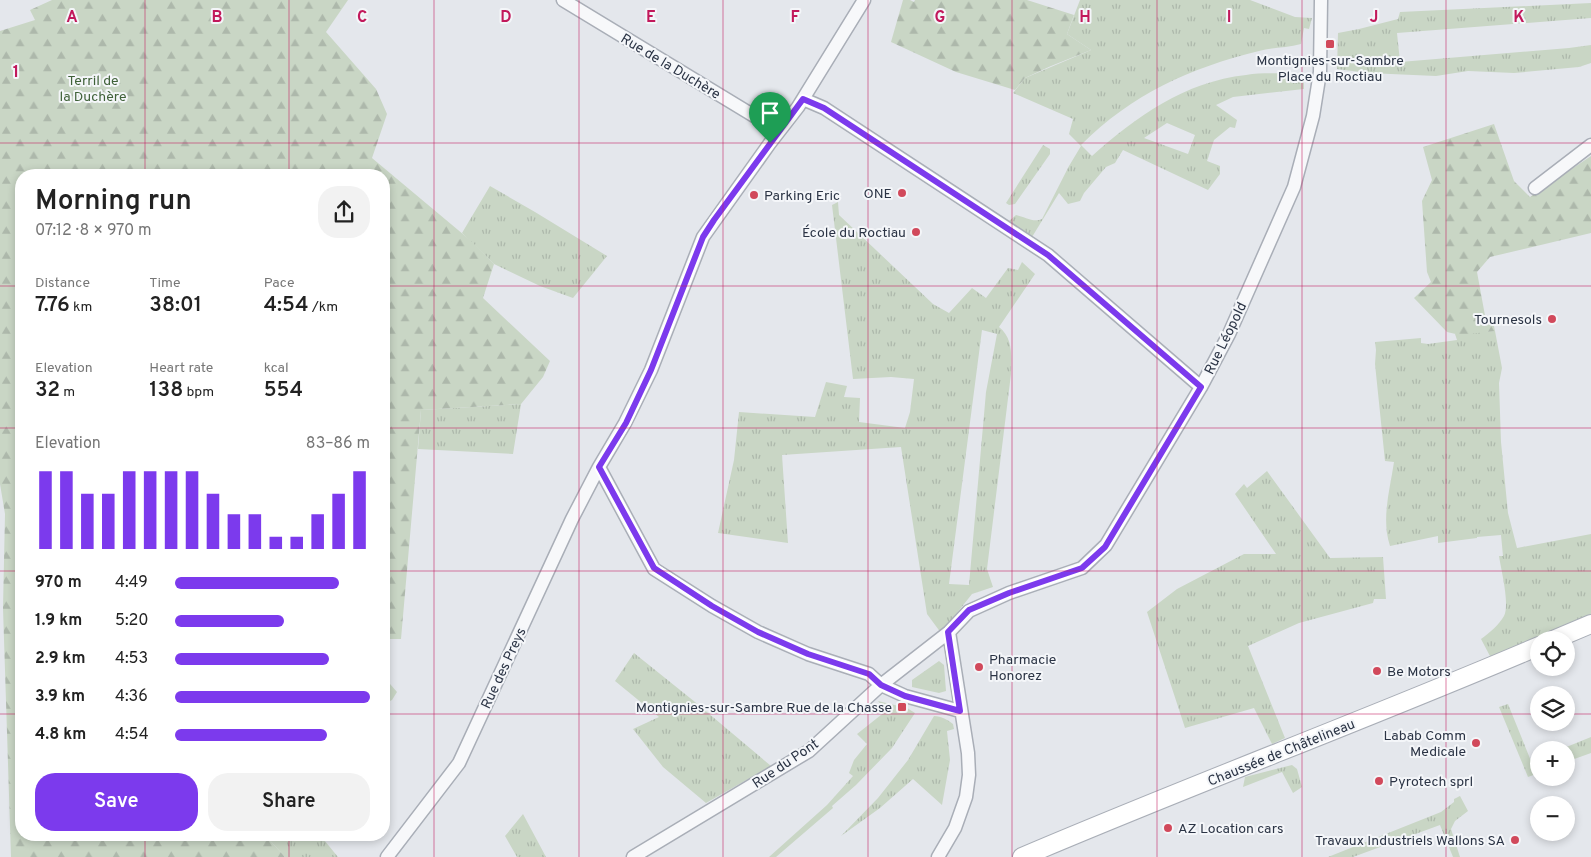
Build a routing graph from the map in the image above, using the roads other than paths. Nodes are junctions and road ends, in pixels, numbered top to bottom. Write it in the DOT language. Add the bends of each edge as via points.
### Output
graph roads {
  1 [pos="563,0"];
  2 [pos="864,0"];
  3 [pos="1321,0"];
  4 [pos="803,99"];
  5 [pos="779,131"];
  6 [pos="1591,145"];
  7 [pos="1535,188"];
  8 [pos="1201,387"];
  9 [pos="599,467"];
  10 [pos="1591,624"];
  11 [pos="1574,631"];
  12 [pos="948,632"];
  13 [pos="1530,650"];
  14 [pos="881,685"];
  15 [pos="960,711"];
  16 [pos="387,857"];
  17 [pos="633,857"];
  18 [pos="938,857"];
  19 [pos="1022,857"];
  1 -- 5 [label="street, Rue de la Duchère"];
  2 -- 4 [label="street, Rue des Preys"];
  3 -- 8 [label="street, Rue Léopold" via="1320,72 1313,116 1294,187 1229,334"];
  4 -- 5 [label="street, Rue des Preys"];
  4 -- 8 [label="street" via="824,108 1048,255"];
  5 -- 9 [label="street, Rue des Preys" via="703,237 651,370 626,423"];
  6 -- 7 [label="street"];
  8 -- 12 [label="street, Rue Léopold" via="1105,547 1082,568 969,610"];
  9 -- 14 [label="street" via="654,568 758,632 808,654 869,674"];
  9 -- 16 [label="street, Rue des Preys" via="459,763"];
  10 -- 11 [label="main road"];
  12 -- 14 [label="street, Rue du Pont"];
  12 -- 15 [label="street"];
  13 -- 19 [label="main road, Chaussée de Châtelineau"];
  14 -- 15 [label="street" via="905,696"];
  14 -- 17 [label="street, Rue du Pont" via="809,751"];
  15 -- 18 [label="street" via="968,753 966,797 955,828"];
}
